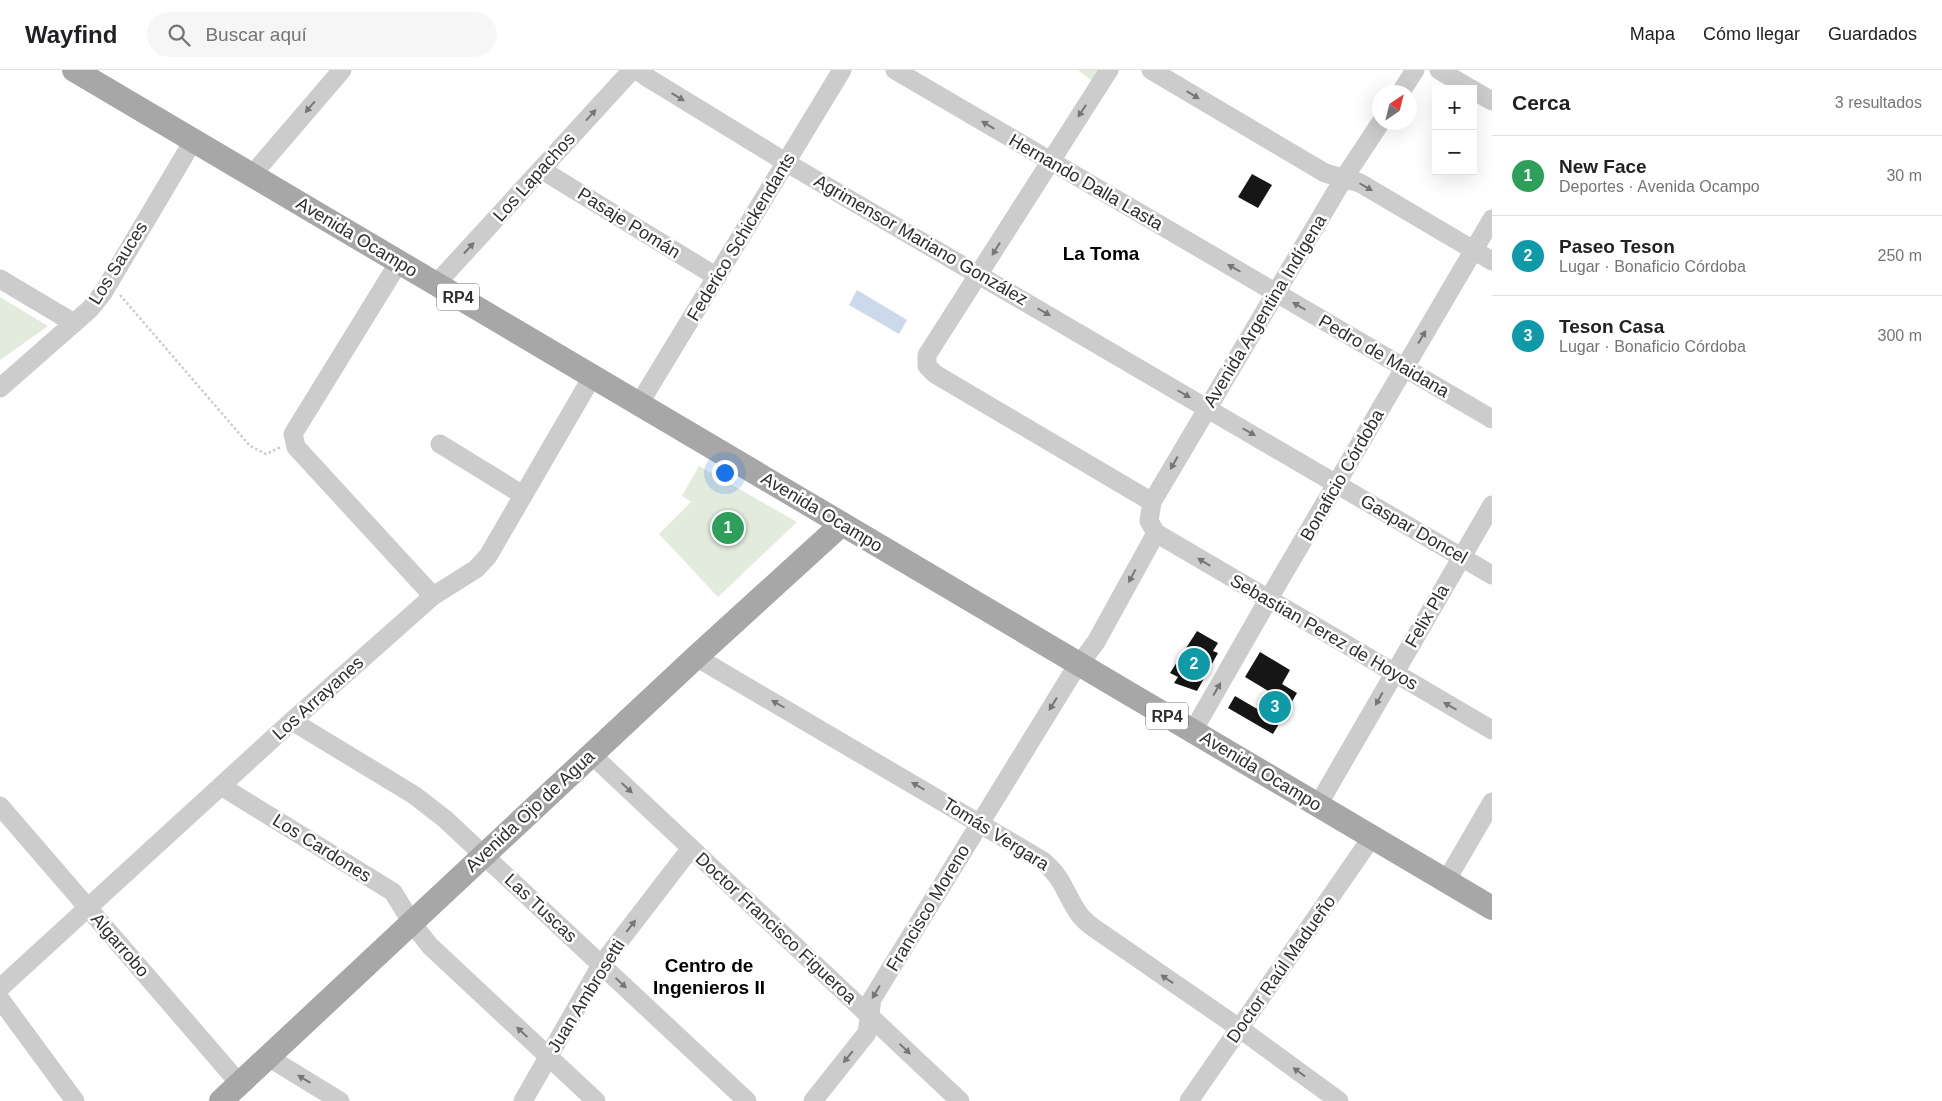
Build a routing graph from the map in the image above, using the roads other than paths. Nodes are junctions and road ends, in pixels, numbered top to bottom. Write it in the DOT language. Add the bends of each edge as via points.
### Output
graph roads {
  1 [pos="342,70"];
  2 [pos="632,70"];
  3 [pos="637,70"];
  4 [pos="842,70"];
  5 [pos="896,70"];
  6 [pos="1108,70"];
  7 [pos="1151,70"];
  8 [pos="1416,70"];
  9 [pos="1440,70"];
  10 [pos="85,73"];
  11 [pos="1406,85"];
  12 [pos="1465,85"];
  13 [pos="1477,92"];
  14 [pos="1492,101"];
  15 [pos="1376,130"];
  16 [pos="193,140"];
  17 [pos="1050,161"];
  18 [pos="787,163"];
  19 [pos="542,170"];
  20 [pos="252,175"];
  21 [pos="1344,178"];
  22 [pos="1492,219"];
  23 [pos="1473,250"];
  24 [pos="1492,261"];
  25 [pos="399,262"];
  26 [pos="980,274"];
  27 [pos="717,277"];
  28 [pos="0,279"];
  29 [pos="436,284"];
  30 [pos="1276,293"];
  31 [pos="74,323"];
  32 [pos="1404,367"];
  33 [pos="592,376"];
  34 [pos="0,388"];
  35 [pos="639,404"];
  36 [pos="1207,408"];
  37 [pos="1492,419"];
  38 [pos="440,444"];
  39 [pos="1338,484"];
  40 [pos="523,496"];
  41 [pos="1152,502"];
  42 [pos="1492,505"];
  43 [pos="842,524"];
  44 [pos="1156,533"];
  45 [pos="1461,556"];
  46 [pos="1492,574"];
  47 [pos="433,596"];
  48 [pos="1268,600"];
  49 [pos="696,656"];
  50 [pos="1079,664"];
  51 [pos="1394,673"];
  52 [pos="292,721"];
  53 [pos="1492,730"];
  54 [pos="1193,731"];
  55 [pos="592,754"];
  56 [pos="221,786"];
  57 [pos="1492,802"];
  58 [pos="0,806"];
  59 [pos="1318,806"];
  60 [pos="980,822"];
  61 [pos="1372,837"];
  62 [pos="691,848"];
  63 [pos="484,854"];
  64 [pos="1446,881"];
  65 [pos="88,908"];
  66 [pos="1492,908"];
  67 [pos="412,922"];
  68 [pos="601,965"];
  69 [pos="0,988"];
  70 [pos="0,999"];
  71 [pos="869,1016"];
  72 [pos="1240,1028"];
  73 [pos="548,1056"];
  74 [pos="268,1057"];
  75 [pos="239,1083"];
  76 [pos="75,1101"];
  77 [pos="220,1101"];
  78 [pos="340,1101"];
  79 [pos="523,1101"];
  80 [pos="596,1101"];
  81 [pos="748,1101"];
  82 [pos="813,1101"];
  83 [pos="960,1101"];
  84 [pos="1189,1101"];
  85 [pos="1339,1101"];
  1 -- 20 [label="street, one-way"];
  19 -- 2 [label="street, Los Lapachos, one-way"];
  3 -- 18 [label="street, Agrimensor Mariano González, one-way"];
  4 -- 18 [label="street, Federico Schickendants"];
  17 -- 5 [label="street, Hernando Dalla Lasta, one-way"];
  6 -- 17 [label="street, one-way"];
  7 -- 21 [label="street, one-way" via="1325,173"];
  8 -- 11 [label="street"];
  9 -- 12 [label="street"];
  10 -- 16 [label="main road, Avenida Ocampo / RP4"];
  13 -- 14 [label="street"];
  15 -- 21 [label="street, Avenida Argentina Indígena"];
  16 -- 20 [label="main road, Avenida Ocampo / RP4"];
  16 -- 31 [label="street, Los Sauces" via="109,282 90,309"];
  17 -- 26 [label="street, one-way"];
  30 -- 17 [label="street, Hernando Dalla Lasta, one-way"];
  18 -- 26 [label="street, Agrimensor Mariano González"];
  18 -- 27 [label="street, Federico Schickendants"];
  19 -- 27 [label="street, Pasaje Pomán"];
  29 -- 19 [label="street, Los Lapachos, one-way"];
  20 -- 25 [label="main road, Avenida Ocampo / RP4"];
  21 -- 23 [label="street, one-way" via="1360,183"];
  21 -- 30 [label="street, Avenida Argentina Indígena"];
  22 -- 23 [label="street, Bonaficio Córdoba"];
  23 -- 24 [label="street"];
  32 -- 23 [label="street, Bonaficio Córdoba, one-way"];
  25 -- 29 [label="main road, Avenida Ocampo / RP4"];
  25 -- 47 [label="street" via="293,434 296,446"];
  26 -- 36 [label="street, Agrimensor Mariano González, one-way"];
  26 -- 41 [label="street" via="927,355 927,366 935,374"];
  27 -- 35 [label="street, Federico Schickendants"];
  28 -- 31 [label="street"];
  29 -- 33 [label="main road, Avenida Ocampo / RP4"];
  32 -- 30 [label="street, Pedro de Maidana, one-way"];
  30 -- 36 [label="street, Avenida Argentina Indígena"];
  31 -- 34 [label="street, Los Sauces"];
  32 -- 37 [label="street, Pedro de Maidana"];
  32 -- 39 [label="street, Bonaficio Córdoba"];
  33 -- 35 [label="main road, Avenida Ocampo / RP4"];
  33 -- 40 [label="street, Los Arrayanes"];
  35 -- 43 [label="main road, Avenida Ocampo / RP4"];
  36 -- 39 [label="street, Gaspar Doncel, one-way"];
  36 -- 41 [label="street, Avenida Argentina Indígena, one-way"];
  38 -- 40 [label="street"];
  39 -- 45 [label="street, Gaspar Doncel"];
  39 -- 48 [label="street, Bonaficio Córdoba"];
  40 -- 47 [label="street, Los Arrayanes" via="488,556 476,569"];
  41 -- 44 [label="street" via="1149,521"];
  42 -- 45 [label="street, Felix Pla"];
  43 -- 49 [label="main road, Avenida Ojo de Agua"];
  43 -- 50 [label="main road, Avenida Ocampo / RP4"];
  48 -- 44 [label="street, Sebastian Perez de Hoyos, one-way"];
  44 -- 50 [label="street, one-way" via="1096,642"];
  45 -- 46 [label="street, Gaspar Doncel"];
  45 -- 51 [label="street, Felix Pla"];
  47 -- 52 [label="street, Los Arrayanes"];
  48 -- 51 [label="street, Sebastian Perez de Hoyos"];
  54 -- 48 [label="street, Bonaficio Córdoba, one-way"];
  49 -- 55 [label="main road, Avenida Ojo de Agua"];
  60 -- 49 [label="street, Tomás Vergara, one-way"];
  50 -- 54 [label="main road, Avenida Ocampo / RP4"];
  50 -- 60 [label="street, Francisco Moreno, one-way"];
  53 -- 51 [label="street, Sebastian Perez de Hoyos, one-way"];
  51 -- 59 [label="street, Felix Pla, one-way"];
  52 -- 56 [label="street, Los Arrayanes"];
  52 -- 63 [label="street, Las Tuscas" via="414,795"];
  54 -- 59 [label="main road, Avenida Ocampo / RP4"];
  55 -- 62 [label="street, Doctor Francisco Figueroa, one-way"];
  55 -- 63 [label="main road, Avenida Ojo de Agua"];
  56 -- 65 [label="street, Los Arrayanes"];
  56 -- 67 [label="street, Los Cardones" via="393,892"];
  57 -- 64 [label="street"];
  58 -- 65 [label="street, Algarrobo"];
  59 -- 61 [label="main road, Avenida Ocampo / RP4"];
  60 -- 71 [label="street, Francisco Moreno, one-way" via="872,999"];
  72 -- 60 [label="street, Tomás Vergara, one-way" via="1094,928 1076,911 1062,880 1053,869"];
  61 -- 64 [label="main road, Avenida Ocampo / RP4"];
  61 -- 72 [label="street, Doctor Raúl Madueño"];
  68 -- 62 [label="street, Juan Ambrosetti, one-way"];
  62 -- 71 [label="street, Doctor Francisco Figueroa"];
  63 -- 67 [label="main road, Avenida Ojo de Agua"];
  63 -- 68 [label="street, Las Tuscas"];
  64 -- 66 [label="main road, Avenida Ocampo / RP4"];
  65 -- 69 [label="street, Los Arrayanes"];
  65 -- 75 [label="street, Algarrobo"];
  73 -- 67 [label="street, Los Cardones, one-way" via="430,946"];
  67 -- 74 [label="main road, Avenida Ojo de Agua"];
  68 -- 73 [label="street, Juan Ambrosetti"];
  68 -- 81 [label="street, Las Tuscas, one-way"];
  70 -- 76 [label="street"];
  71 -- 82 [label="street, Francisco Moreno, one-way" via="867,1034"];
  71 -- 83 [label="street, Doctor Francisco Figueroa, one-way"];
  72 -- 84 [label="street, Doctor Raúl Madueño"];
  85 -- 72 [label="street, Tomás Vergara, one-way"];
  73 -- 79 [label="street, Juan Ambrosetti"];
  73 -- 80 [label="street, Los Cardones"];
  74 -- 75 [label="main road, Avenida Ojo de Agua"];
  78 -- 74 [label="street, one-way"];
  75 -- 77 [label="main road, Avenida Ojo de Agua"];
}
